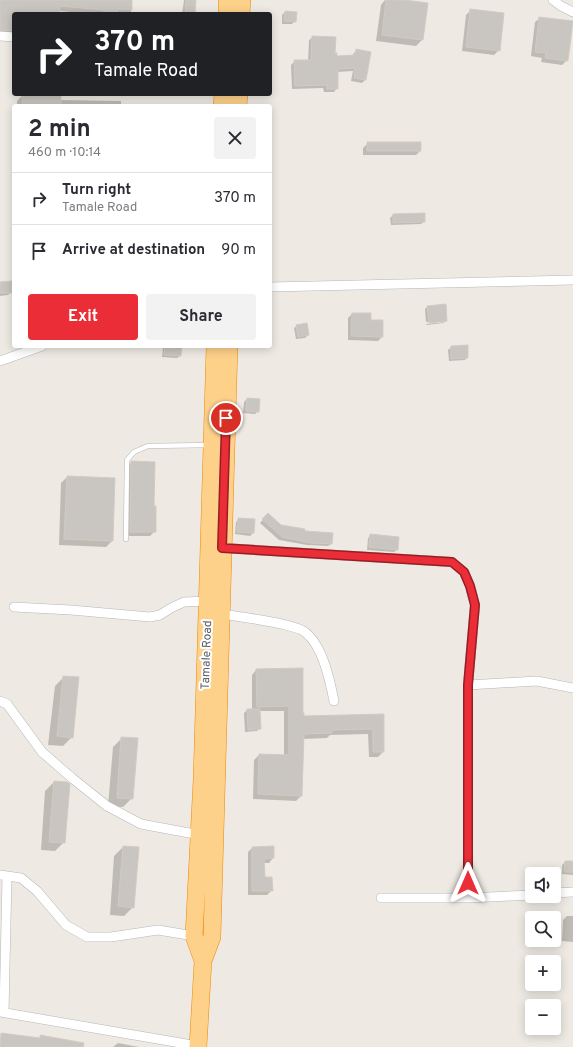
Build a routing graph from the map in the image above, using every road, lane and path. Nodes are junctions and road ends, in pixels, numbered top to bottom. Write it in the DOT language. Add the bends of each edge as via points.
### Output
graph roads {
  1 [pos="227,0"];
  2 [pos="242,0"];
  3 [pos="553,0"];
  4 [pos="227,12"];
  5 [pos="241,12"];
  6 [pos="573,12"];
  7 [pos="0,36"];
  8 [pos="12,37"];
  9 [pos="573,280"];
  10 [pos="272,287"];
  11 [pos="37,348"];
  12 [pos="215,348"];
  13 [pos="228,348"];
  14 [pos="0,362"];
  15 [pos="216,455"];
  16 [pos="126,539"];
  17 [pos="222,548"];
  18 [pos="208,601"];
  19 [pos="14,607"];
  20 [pos="222,614"];
  21 [pos="468,685"];
  22 [pos="573,688"];
  23 [pos="0,701"];
  24 [pos="334,701"];
  25 [pos="200,835"];
  26 [pos="4,876"];
  27 [pos="573,892"];
  28 [pos="561,893"];
  29 [pos="525,895"];
  30 [pos="381,898"];
  31 [pos="468,898"];
  32 [pos="194,936"];
  33 [pos="203,961"];
  34 [pos="2,1013"];
  35 [pos="198,1046"];
  1 -- 4 [label="highway"];
  2 -- 5 [label="highway"];
  3 -- 6 [label="street"];
  7 -- 8 [label="street"];
  9 -- 10 [label="street"];
  11 -- 14 [label="street"];
  12 -- 15 [label="highway, Tamale Road"];
  13 -- 15 [label="highway, Tamale Road"];
  15 -- 16 [label="lane" via="148,446 134,452 127,460"];
  15 -- 17 [label="highway, Tamale Road"];
  15 -- 18 [label="highway, Tamale Road"];
  17 -- 20 [label="highway, Tamale Road"];
  17 -- 21 [label="street" via="452,562 464,572 475,605"];
  18 -- 19 [label="street" via="184,602 160,615 150,617"];
  18 -- 25 [label="highway, Tamale Road"];
  20 -- 24 [label="street" via="291,626 305,632 318,647 330,679"];
  20 -- 33 [label="highway, Tamale Road" via="212,937"];
  21 -- 22 [label="street" via="537,681"];
  21 -- 31 [label="street"];
  23 -- 25 [label="street" via="7,704 42,752 106,806 140,824"];
  25 -- 32 [label="highway, Tamale Road"];
  26 -- 32 [label="street" via="21,878 37,891 66,925 87,937 111,937 158,930"];
  26 -- 34 [label="street"];
  27 -- 28 [label="street"];
  29 -- 31 [label="street"];
  30 -- 31 [label="street"];
  32 -- 33 [label="highway, Tamale Road"];
  33 -- 35 [label="highway, Tamale Road"];
  34 -- 35 [label="street"];
}
